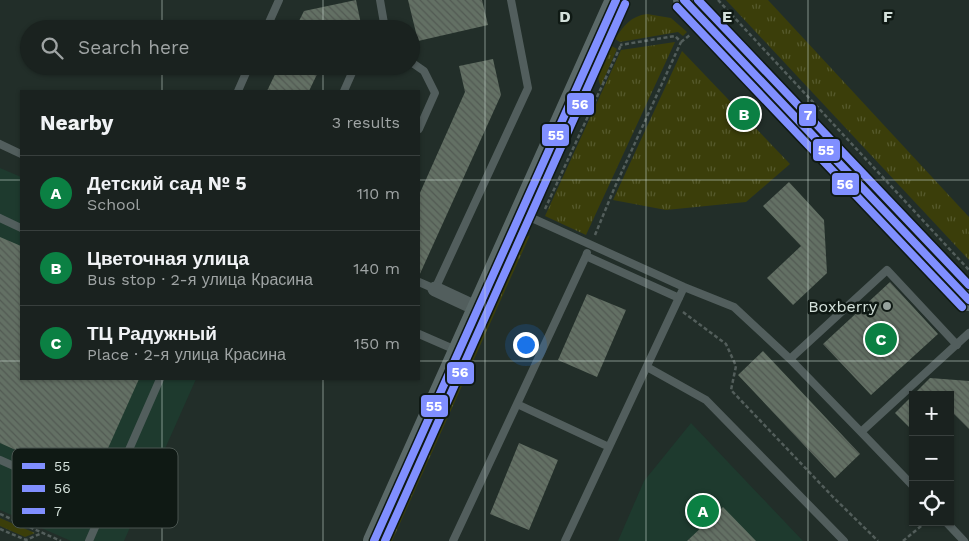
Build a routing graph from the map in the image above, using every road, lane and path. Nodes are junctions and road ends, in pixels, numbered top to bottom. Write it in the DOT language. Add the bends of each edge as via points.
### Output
graph roads {
  1 [pos="278,0"];
  2 [pos="380,0"];
  3 [pos="511,0"];
  4 [pos="616,0"];
  5 [pos="684,0"];
  6 [pos="718,0"];
  7 [pos="270,20"];
  8 [pos="383,20"];
  9 [pos="600,36"];
  10 [pos="621,45"];
  11 [pos="420,68"];
  12 [pos="245,75"];
  13 [pos="351,75"];
  14 [pos="238,90"];
  15 [pos="344,90"];
  16 [pos="420,127"];
  17 [pos="0,144"];
  18 [pos="20,154"];
  19 [pos="530,217"];
  20 [pos="0,218"];
  21 [pos="20,228"];
  22 [pos="591,245"];
  23 [pos="586,256"];
  24 [pos="969,270"];
  25 [pos="420,282"];
  26 [pos="684,287"];
  27 [pos="435,289"];
  28 [pos="679,298"];
  29 [pos="969,300"];
  30 [pos="675,306"];
  31 [pos="478,309"];
  32 [pos="969,333"];
  33 [pos="420,334"];
  34 [pos="957,345"];
  35 [pos="459,352"];
  36 [pos="790,359"];
  37 [pos="647,367"];
  38 [pos="160,380"];
  39 [pos="517,404"];
  40 [pos="862,432"];
  41 [pos="609,447"];
  42 [pos="130,448"];
  43 [pos="0,460"];
  44 [pos="12,465"];
  45 [pos="909,482"];
  46 [pos="0,514"];
  47 [pos="12,519"];
  48 [pos="921,526"];
  49 [pos="950,526"];
  50 [pos="31,528"];
  51 [pos="94,528"];
  52 [pos="0,529"];
  53 [pos="42,533"];
  54 [pos="61,541"];
  55 [pos="88,541"];
  56 [pos="374,541"];
  57 [pos="452,541"];
  58 [pos="565,541"];
  59 [pos="844,541"];
  60 [pos="878,541"];
  61 [pos="903,541"];
  62 [pos="964,541"];
  1 -- 7 [label="lane"];
  2 -- 8 [label="lane"];
  3 -- 27 [label="lane" via="528,88"];
  4 -- 9 [label="street"];
  5 -- 29 [label="street"];
  6 -- 24 [label="path"];
  9 -- 10 [label="path"];
  9 -- 19 [label="street"];
  10 -- 19 [label="path"];
  10 -- 22 [label="path" via="675,36 680,42"];
  11 -- 16 [label="lane" via="435,93"];
  12 -- 14 [label="lane"];
  13 -- 15 [label="lane"];
  17 -- 18 [label="lane"];
  19 -- 22 [label="lane"];
  19 -- 31 [label="street"];
  20 -- 21 [label="lane"];
  22 -- 23 [label="lane"];
  22 -- 26 [label="lane"];
  23 -- 28 [label="lane"];
  23 -- 39 [label="lane"];
  25 -- 27 [label="lane"];
  26 -- 28 [label="lane"];
  26 -- 36 [label="lane" via="734,307"];
  27 -- 31 [label="street"];
  28 -- 30 [label="lane"];
  30 -- 37 [label="lane"];
  30 -- 60 [label="path" via="726,344 736,366 731,390"];
  31 -- 35 [label="street"];
  32 -- 34 [label="lane"];
  33 -- 35 [label="lane"];
  34 -- 36 [label="lane" via="887,270"];
  34 -- 40 [label="lane"];
  35 -- 56 [label="street"];
  36 -- 40 [label="lane"];
  37 -- 41 [label="lane"];
  37 -- 59 [label="lane" via="706,400"];
  38 -- 42 [label="lane"];
  39 -- 41 [label="lane"];
  39 -- 57 [label="lane"];
  40 -- 45 [label="lane"];
  41 -- 58 [label="lane"];
  43 -- 44 [label="lane"];
  46 -- 47 [label="path"];
  48 -- 61 [label="path"];
  49 -- 62 [label="lane"];
  50 -- 53 [label="path"];
  51 -- 55 [label="lane"];
  52 -- 53 [label="path" via="26,540"];
  53 -- 54 [label="path"];
}
